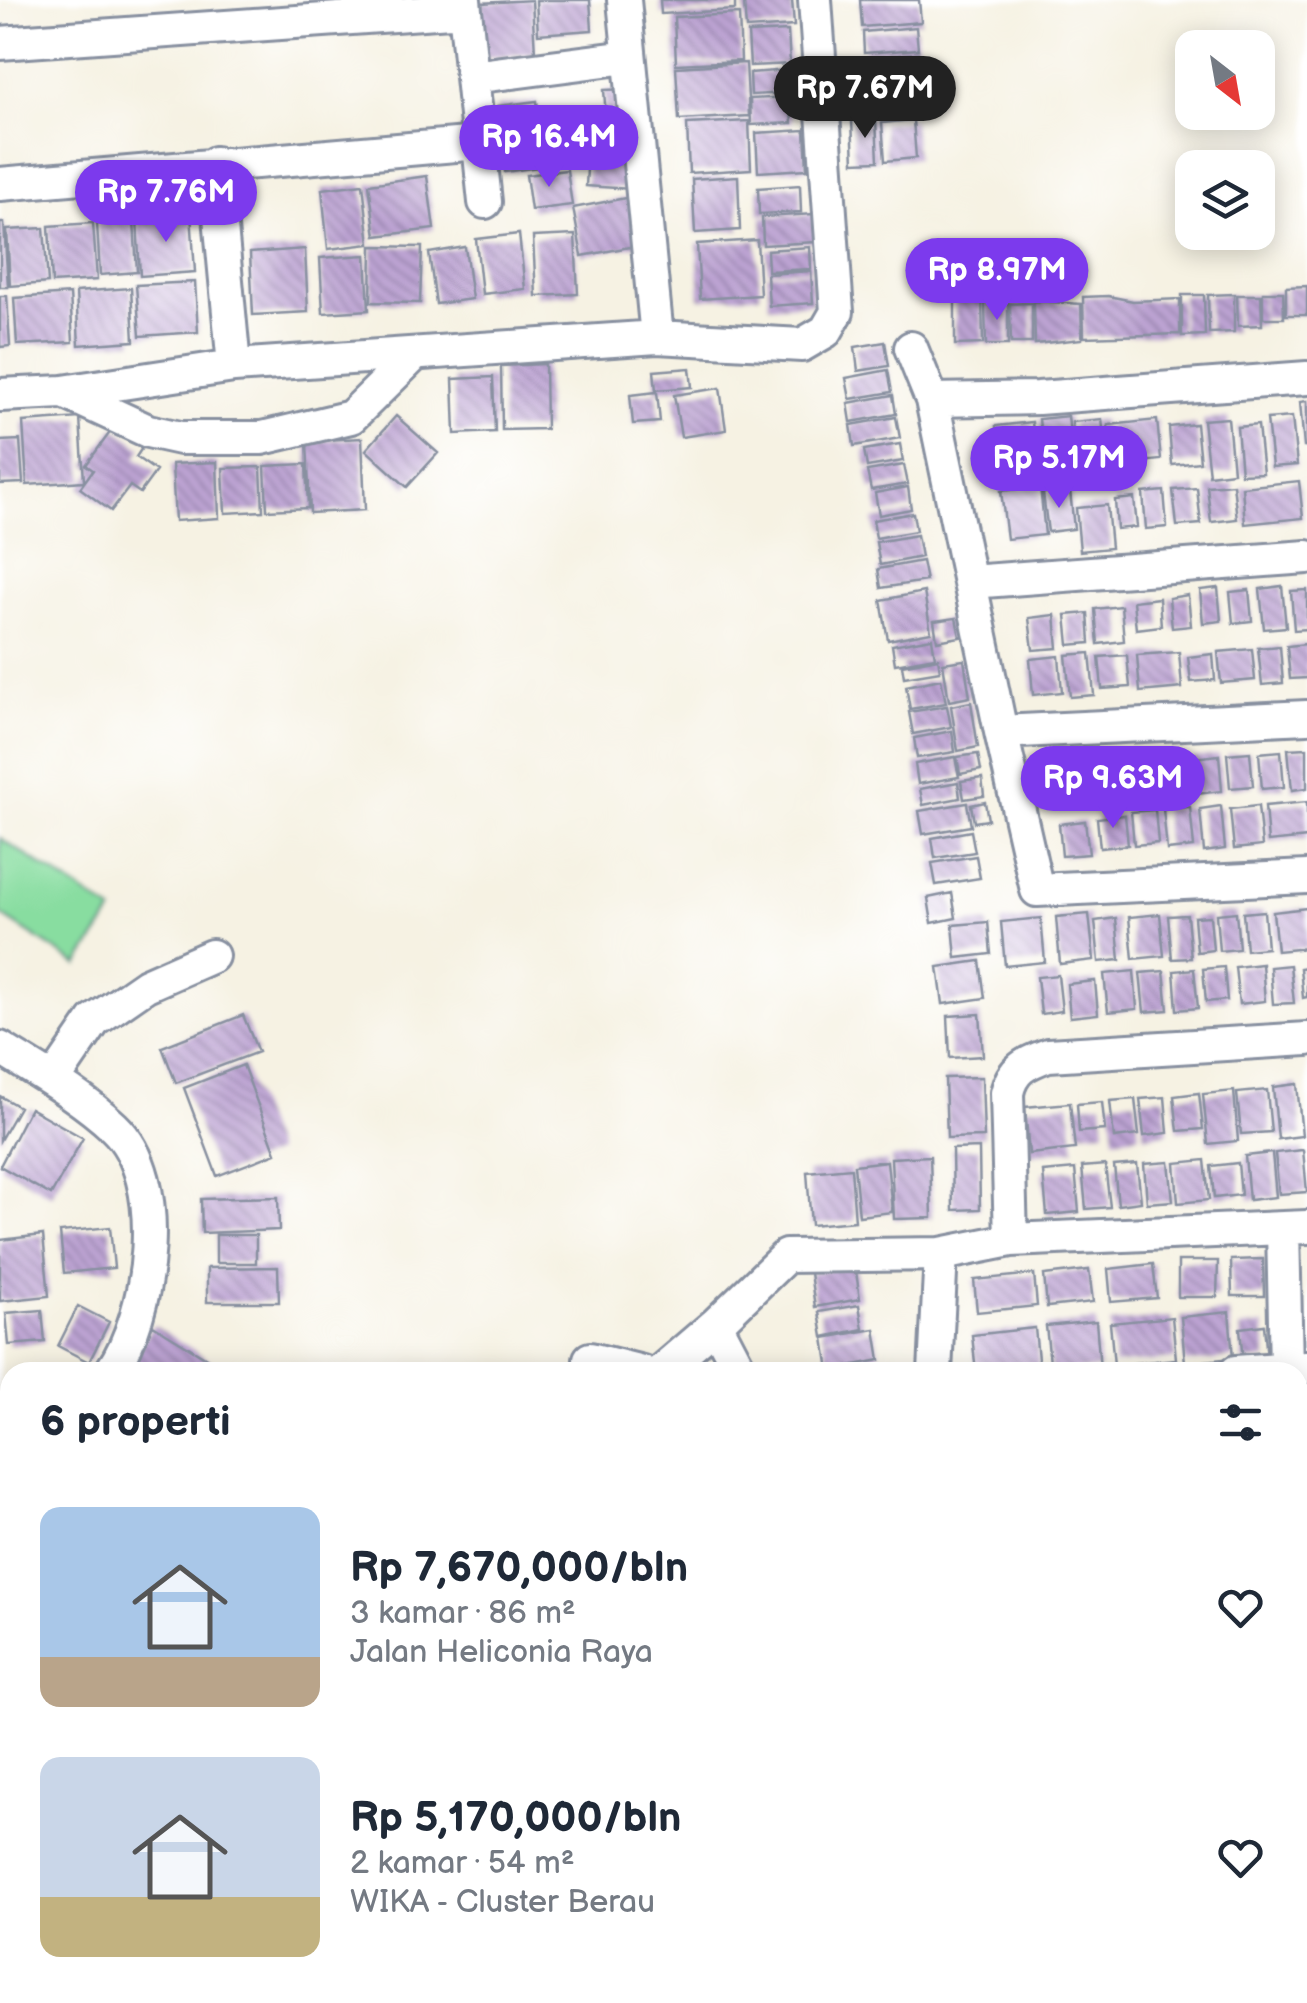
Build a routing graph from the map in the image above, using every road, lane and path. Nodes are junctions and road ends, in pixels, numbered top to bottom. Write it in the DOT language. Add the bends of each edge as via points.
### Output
graph roads {
  1 [pos="624,0"];
  2 [pos="815,0"];
  3 [pos="464,5"];
  4 [pos="0,43"];
  5 [pos="628,58"];
  6 [pos="472,78"];
  7 [pos="479,142"];
  8 [pos="214,162"];
  9 [pos="0,184"];
  10 [pos="484,202"];
  11 [pos="657,337"];
  12 [pos="911,348"];
  13 [pos="413,356"];
  14 [pos="234,366"];
  15 [pos="1307,378"];
  16 [pos="63,392"];
  17 [pos="0,395"];
  18 [pos="932,400"];
  19 [pos="1307,557"];
  20 [pos="970,582"];
  21 [pos="1307,717"];
  22 [pos="1001,732"];
  23 [pos="1307,878"];
  24 [pos="212,956"];
  25 [pos="1307,1039"];
  26 [pos="0,1048"];
  27 [pos="52,1081"];
  28 [pos="1295,1228"];
  29 [pos="1011,1240"];
  30 [pos="942,1254"];
  31 [pos="716,1324"];
  32 [pos="590,1359"];
  33 [pos="116,1362"];
  34 [pos="602,1362"];
  35 [pos="672,1362"];
  36 [pos="736,1362"];
  37 [pos="936,1362"];
  38 [pos="1297,1362"];
  1 -- 5 [label="street"];
  2 -- 11 [label="street" via="838,312 826,331 802,344"];
  3 -- 4 [label="street"];
  3 -- 6 [label="street"];
  5 -- 6 [label="street"];
  5 -- 11 [label="street"];
  6 -- 7 [label="street"];
  7 -- 8 [label="street"];
  7 -- 10 [label="street"];
  8 -- 9 [label="street"];
  8 -- 14 [label="street"];
  11 -- 13 [label="street"];
  12 -- 18 [label="street"];
  13 -- 14 [label="street"];
  13 -- 16 [label="street" via="351,416 262,438 180,438"];
  14 -- 16 [label="street"];
  15 -- 18 [label="street"];
  16 -- 17 [label="street"];
  18 -- 20 [label="street"];
  19 -- 20 [label="street"];
  20 -- 22 [label="street"];
  21 -- 22 [label="street"];
  22 -- 23 [label="street" via="1037,890"];
  24 -- 27 [label="street" via="146,984 94,1021"];
  25 -- 29 [label="street" via="1048,1055 1025,1064 1010,1078 1007,1093"];
  26 -- 27 [label="street"];
  27 -- 33 [label="street" via="115,1127 141,1171 150,1250 145,1297"];
  28 -- 29 [label="street"];
  28 -- 38 [label="street"];
  29 -- 30 [label="street"];
  30 -- 31 [label="street" via="786,1256"];
  30 -- 37 [label="street"];
  31 -- 35 [label="street"];
  31 -- 36 [label="street"];
  32 -- 34 [label="street"];
}
